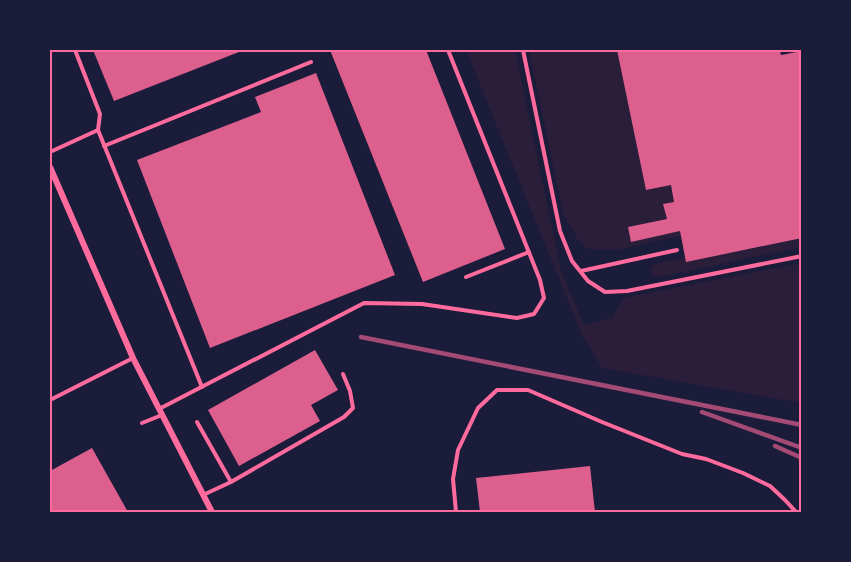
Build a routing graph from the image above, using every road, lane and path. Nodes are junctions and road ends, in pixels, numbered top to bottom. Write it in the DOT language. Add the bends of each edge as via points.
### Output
graph roads {
  1 [pos="75,50"];
  2 [pos="448,50"];
  3 [pos="523,50"];
  4 [pos="311,62"];
  5 [pos="98,130"];
  6 [pos="104,146"];
  7 [pos="50,152"];
  8 [pos="50,167"];
  9 [pos="677,250"];
  10 [pos="529,252"];
  11 [pos="801,256"];
  12 [pos="580,271"];
  13 [pos="466,277"];
  14 [pos="133,358"];
  15 [pos="343,374"];
  16 [pos="202,387"];
  17 [pos="50,400"];
  18 [pos="161,412"];
  19 [pos="197,422"];
  20 [pos="142,423"];
  21 [pos="231,482"];
  22 [pos="203,495"];
  23 [pos="212,513"];
  24 [pos="456,513"];
  25 [pos="796,513"];
  1 -- 5 [label="lane" via="100,114"];
  2 -- 10 [label="lane"];
  3 -- 12 [label="lane" via="560,231"];
  4 -- 6 [label="lane"];
  5 -- 6 [label="lane"];
  5 -- 7 [label="lane"];
  6 -- 16 [label="lane"];
  8 -- 14 [label="street"];
  9 -- 12 [label="lane"];
  10 -- 13 [label="lane"];
  10 -- 16 [label="lane" via="544,298 534,314 517,318 422,304 364,303"];
  11 -- 12 [label="lane" via="627,291 605,292"];
  14 -- 17 [label="lane"];
  14 -- 18 [label="street"];
  15 -- 21 [label="lane" via="353,408 344,417"];
  16 -- 18 [label="lane"];
  18 -- 20 [label="lane"];
  18 -- 22 [label="street"];
  19 -- 21 [label="lane"];
  21 -- 22 [label="lane"];
  22 -- 23 [label="street"];
  24 -- 25 [label="lane" via="453,479 458,450 478,408 497,390 528,390 682,454 743,473 770,486"];
}
